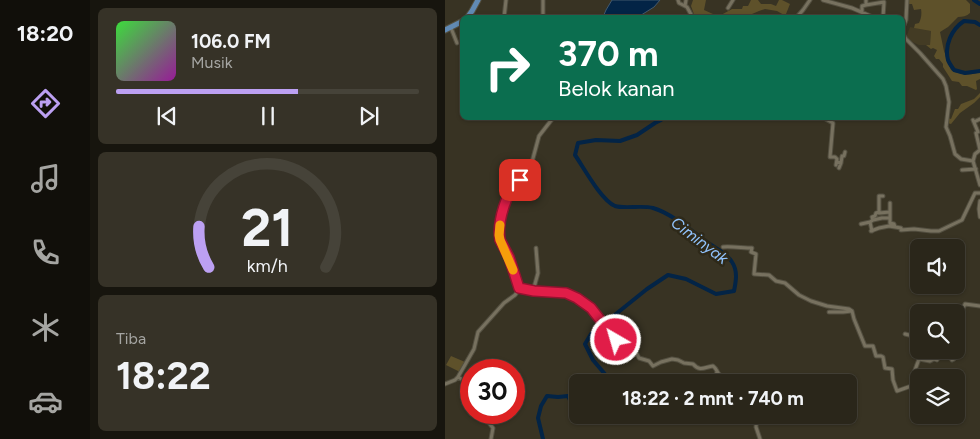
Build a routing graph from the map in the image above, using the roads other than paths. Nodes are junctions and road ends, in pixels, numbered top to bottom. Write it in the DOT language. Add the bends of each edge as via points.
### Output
graph roads {
  1 [pos="478,0"];
  2 [pos="506,0"];
  3 [pos="543,0"];
  4 [pos="678,0"];
  5 [pos="686,0"];
  6 [pos="733,0"];
  7 [pos="809,0"];
  8 [pos="823,0"];
  9 [pos="907,0"];
  10 [pos="828,1"];
  11 [pos="866,2"];
  12 [pos="685,6"];
  13 [pos="728,8"];
  14 [pos="862,12"];
  15 [pos="469,15"];
  16 [pos="504,15"];
  17 [pos="543,15"];
  18 [pos="692,15"];
  19 [pos="799,15"];
  20 [pos="867,15"];
  21 [pos="883,15"];
  22 [pos="905,22"];
  23 [pos="460,23"];
  24 [pos="448,29"];
  25 [pos="905,37"];
  26 [pos="457,43"];
  27 [pos="980,119"];
  28 [pos="551,120"];
  29 [pos="827,120"];
  30 [pos="845,152"];
  31 [pos="973,161"];
  32 [pos="976,169"];
  33 [pos="962,170"];
  34 [pos="980,185"];
  35 [pos="980,193"];
  36 [pos="883,196"];
  37 [pos="980,201"];
  38 [pos="890,203"];
  39 [pos="879,212"];
  40 [pos="890,212"];
  41 [pos="980,217"];
  42 [pos="890,218"];
  43 [pos="871,221"];
  44 [pos="861,224"];
  45 [pos="895,228"];
  46 [pos="723,247"];
  47 [pos="536,248"];
  48 [pos="519,288"];
  49 [pos="533,291"];
  50 [pos="965,304"];
  51 [pos="980,306"];
  52 [pos="852,311"];
  53 [pos="829,312"];
  54 [pos="905,334"];
  55 [pos="933,359"];
  56 [pos="919,360"];
  57 [pos="717,370"];
  58 [pos="716,374"];
  59 [pos="719,374"];
  60 [pos="458,377"];
  61 [pos="445,384"];
  62 [pos="489,424"];
  63 [pos="756,424"];
  64 [pos="491,439"];
  65 [pos="761,439"];
  1 -- 15 [label="main road"];
  2 -- 16 [label="street"];
  3 -- 17 [label="street"];
  4 -- 12 [label="street"];
  5 -- 12 [label="street"];
  6 -- 13 [label="street"];
  7 -- 19 [label="street"];
  8 -- 10 [label="street"];
  9 -- 22 [label="street"];
  10 -- 14 [label="street"];
  11 -- 14 [label="street"];
  11 -- 21 [label="street" via="884,2"];
  12 -- 18 [label="street"];
  14 -- 20 [label="street"];
  23 -- 24 [label="main road"];
  24 -- 26 [label="street"];
  25 -- 31 [label="street" via="943,79 949,102 946,127 955,154"];
  27 -- 31 [label="street" via="973,121 980,150"];
  28 -- 48 [label="street" via="539,136 529,173 517,183 502,213 500,237"];
  29 -- 30 [label="street" via="833,123 830,156 835,157 838,164"];
  31 -- 32 [label="street"];
  32 -- 33 [label="street"];
  32 -- 34 [label="street"];
  35 -- 37 [label="street"];
  35 -- 45 [label="street" via="975,193 962,220 944,229"];
  36 -- 39 [label="street" via="879,196"];
  37 -- 41 [label="street"];
  38 -- 40 [label="street"];
  39 -- 40 [label="street"];
  39 -- 43 [label="street"];
  40 -- 42 [label="street"];
  42 -- 43 [label="street"];
  42 -- 45 [label="street"];
  43 -- 44 [label="street"];
  43 -- 45 [label="street" via="871,231 889,226"];
  46 -- 52 [label="street" via="752,248 751,252 757,254 754,274 769,275 811,301"];
  47 -- 49 [label="street" via="538,273"];
  48 -- 49 [label="street"];
  48 -- 60 [label="street" via="478,332 474,349"];
  49 -- 57 [label="street" via="566,293 577,298 591,308 622,348 635,350 639,358 653,366 675,359 701,369 713,366"];
  50 -- 51 [label="street"];
  52 -- 53 [label="street"];
  52 -- 56 [label="street" via="865,346 873,346 876,356 883,357 885,368 892,369 897,391 915,385"];
  54 -- 56 [label="street" via="913,336 916,341"];
  55 -- 56 [label="street"];
  57 -- 58 [label="street"];
  57 -- 59 [label="street"];
  60 -- 61 [label="street"];
  62 -- 64 [label="street" via="493,428"];
  63 -- 65 [label="street"];
}
